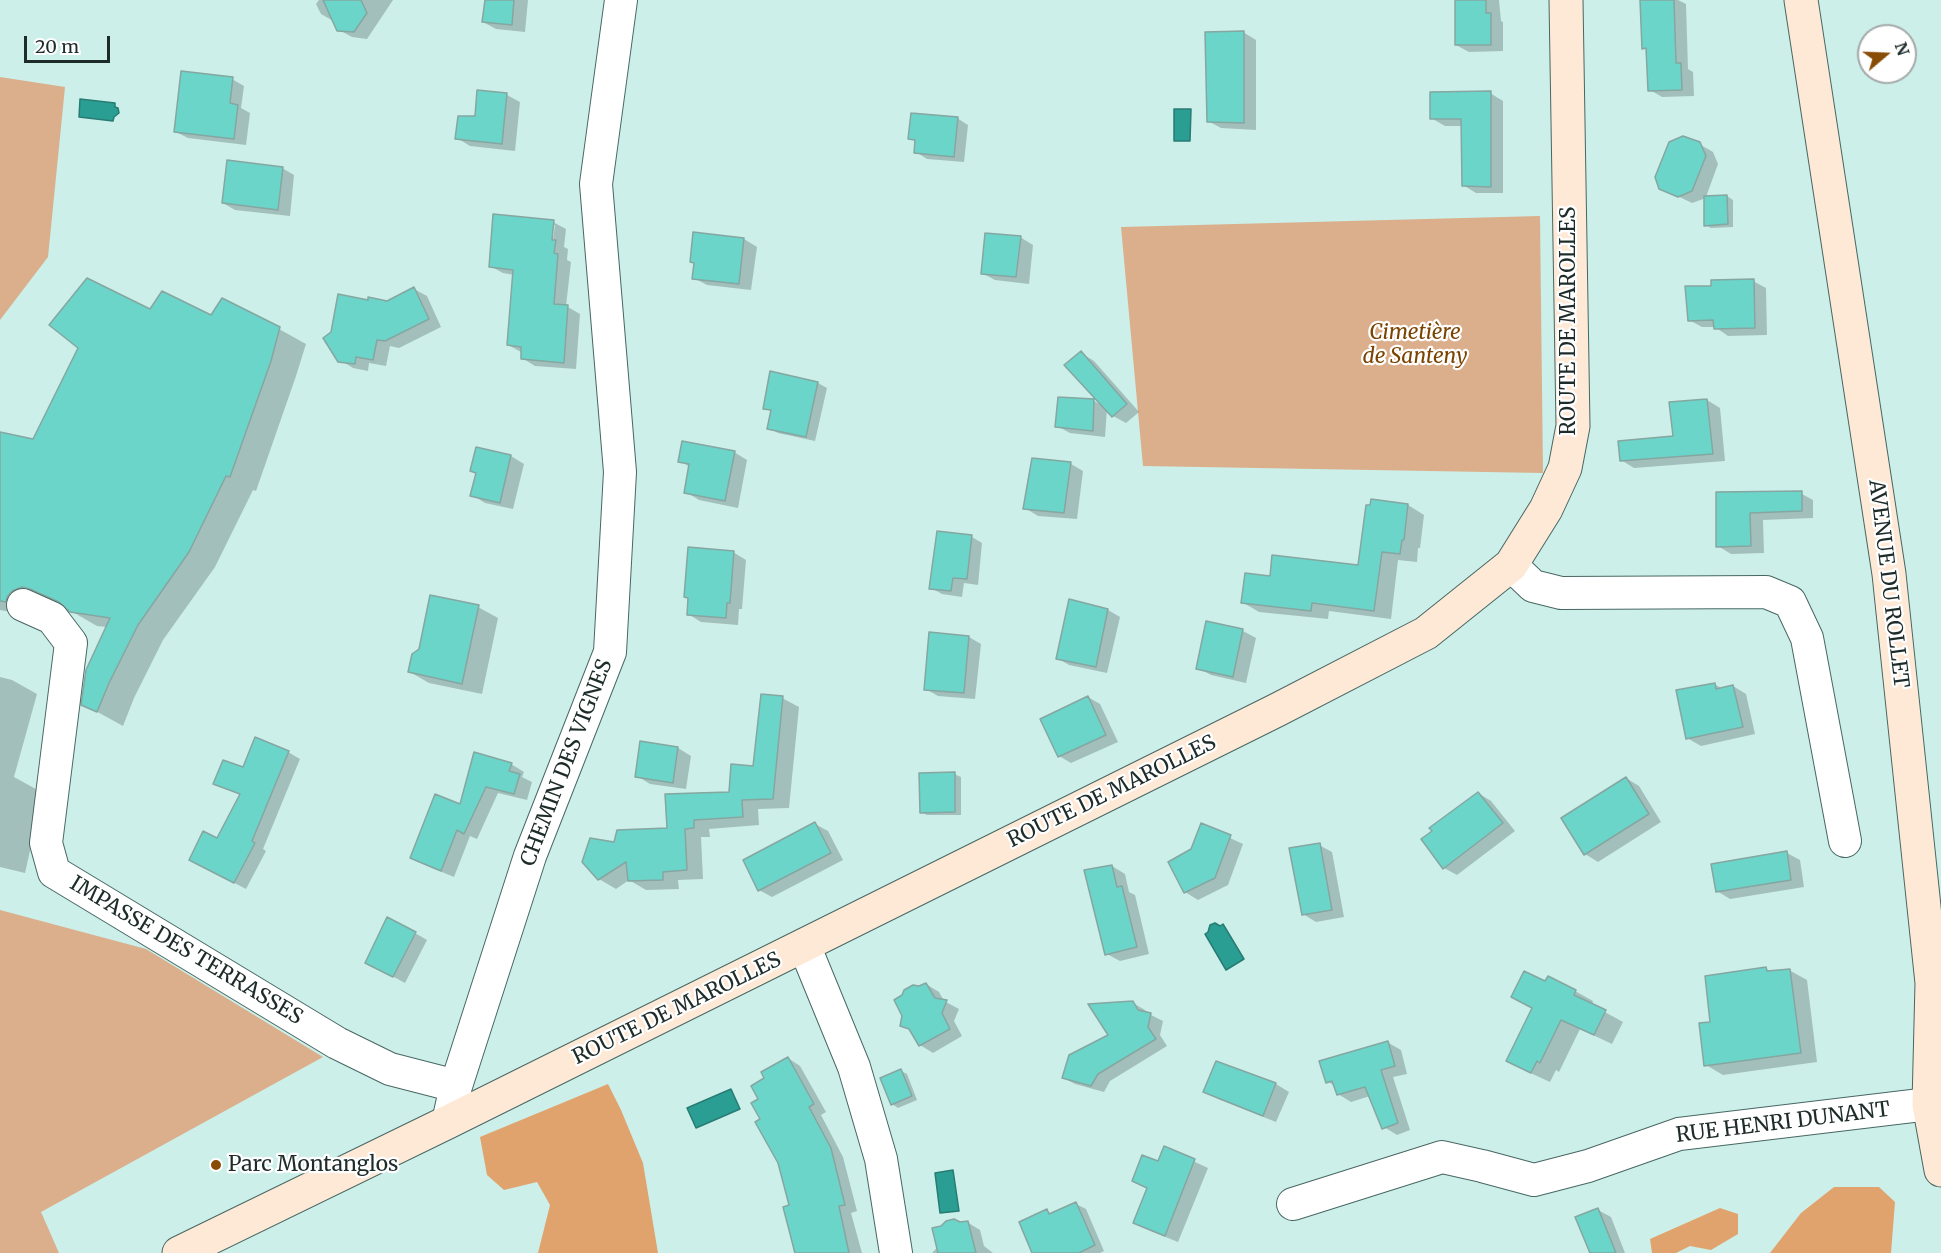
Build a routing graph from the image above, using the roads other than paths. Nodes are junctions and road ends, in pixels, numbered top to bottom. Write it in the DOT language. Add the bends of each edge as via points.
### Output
graph roads {
  1 [pos="621,0"];
  2 [pos="1566,0"];
  3 [pos="1801,0"];
  4 [pos="1511,565"];
  5 [pos="24,605"];
  6 [pos="1845,842"];
  7 [pos="804,945"];
  8 [pos="456,1086"];
  9 [pos="1929,1104"];
  10 [pos="448,1122"];
  11 [pos="1941,1170"];
  12 [pos="1293,1204"];
  13 [pos="179,1253"];
  14 [pos="896,1253"];
  1 -- 8 [label="street, CHEMIN DES VIGNES" via="596,184 620,472 610,652 530,856"];
  2 -- 4 [label="street, ROUTE DE MAROLLES" via="1573,426 1565,468 1546,509"];
  3 -- 9 [label="street, AVENUE DU ROLLET" via="1889,574 1932,983"];
  4 -- 6 [label="street" via="1533,586 1561,594 1766,592 1790,602 1808,638"];
  4 -- 7 [label="street, ROUTE DE MAROLLES" via="1426,633"];
  5 -- 8 [label="street, IMPASSE DES TERRASSES" via="52,618 71,643 46,843 54,872 337,1043 390,1069"];
  7 -- 10 [label="street, ROUTE DE MAROLLES"];
  7 -- 14 [label="street" via="854,1067 881,1159"];
  8 -- 10 [label="street, CHEMIN DES VIGNES"];
  9 -- 11 [label="street, AVENUE DU ROLLET"];
  9 -- 12 [label="street, RUE HENRI DUNANT" via="1679,1134 1534,1180 1442,1158"];
  10 -- 13 [label="street, ROUTE DE MAROLLES"];
}
